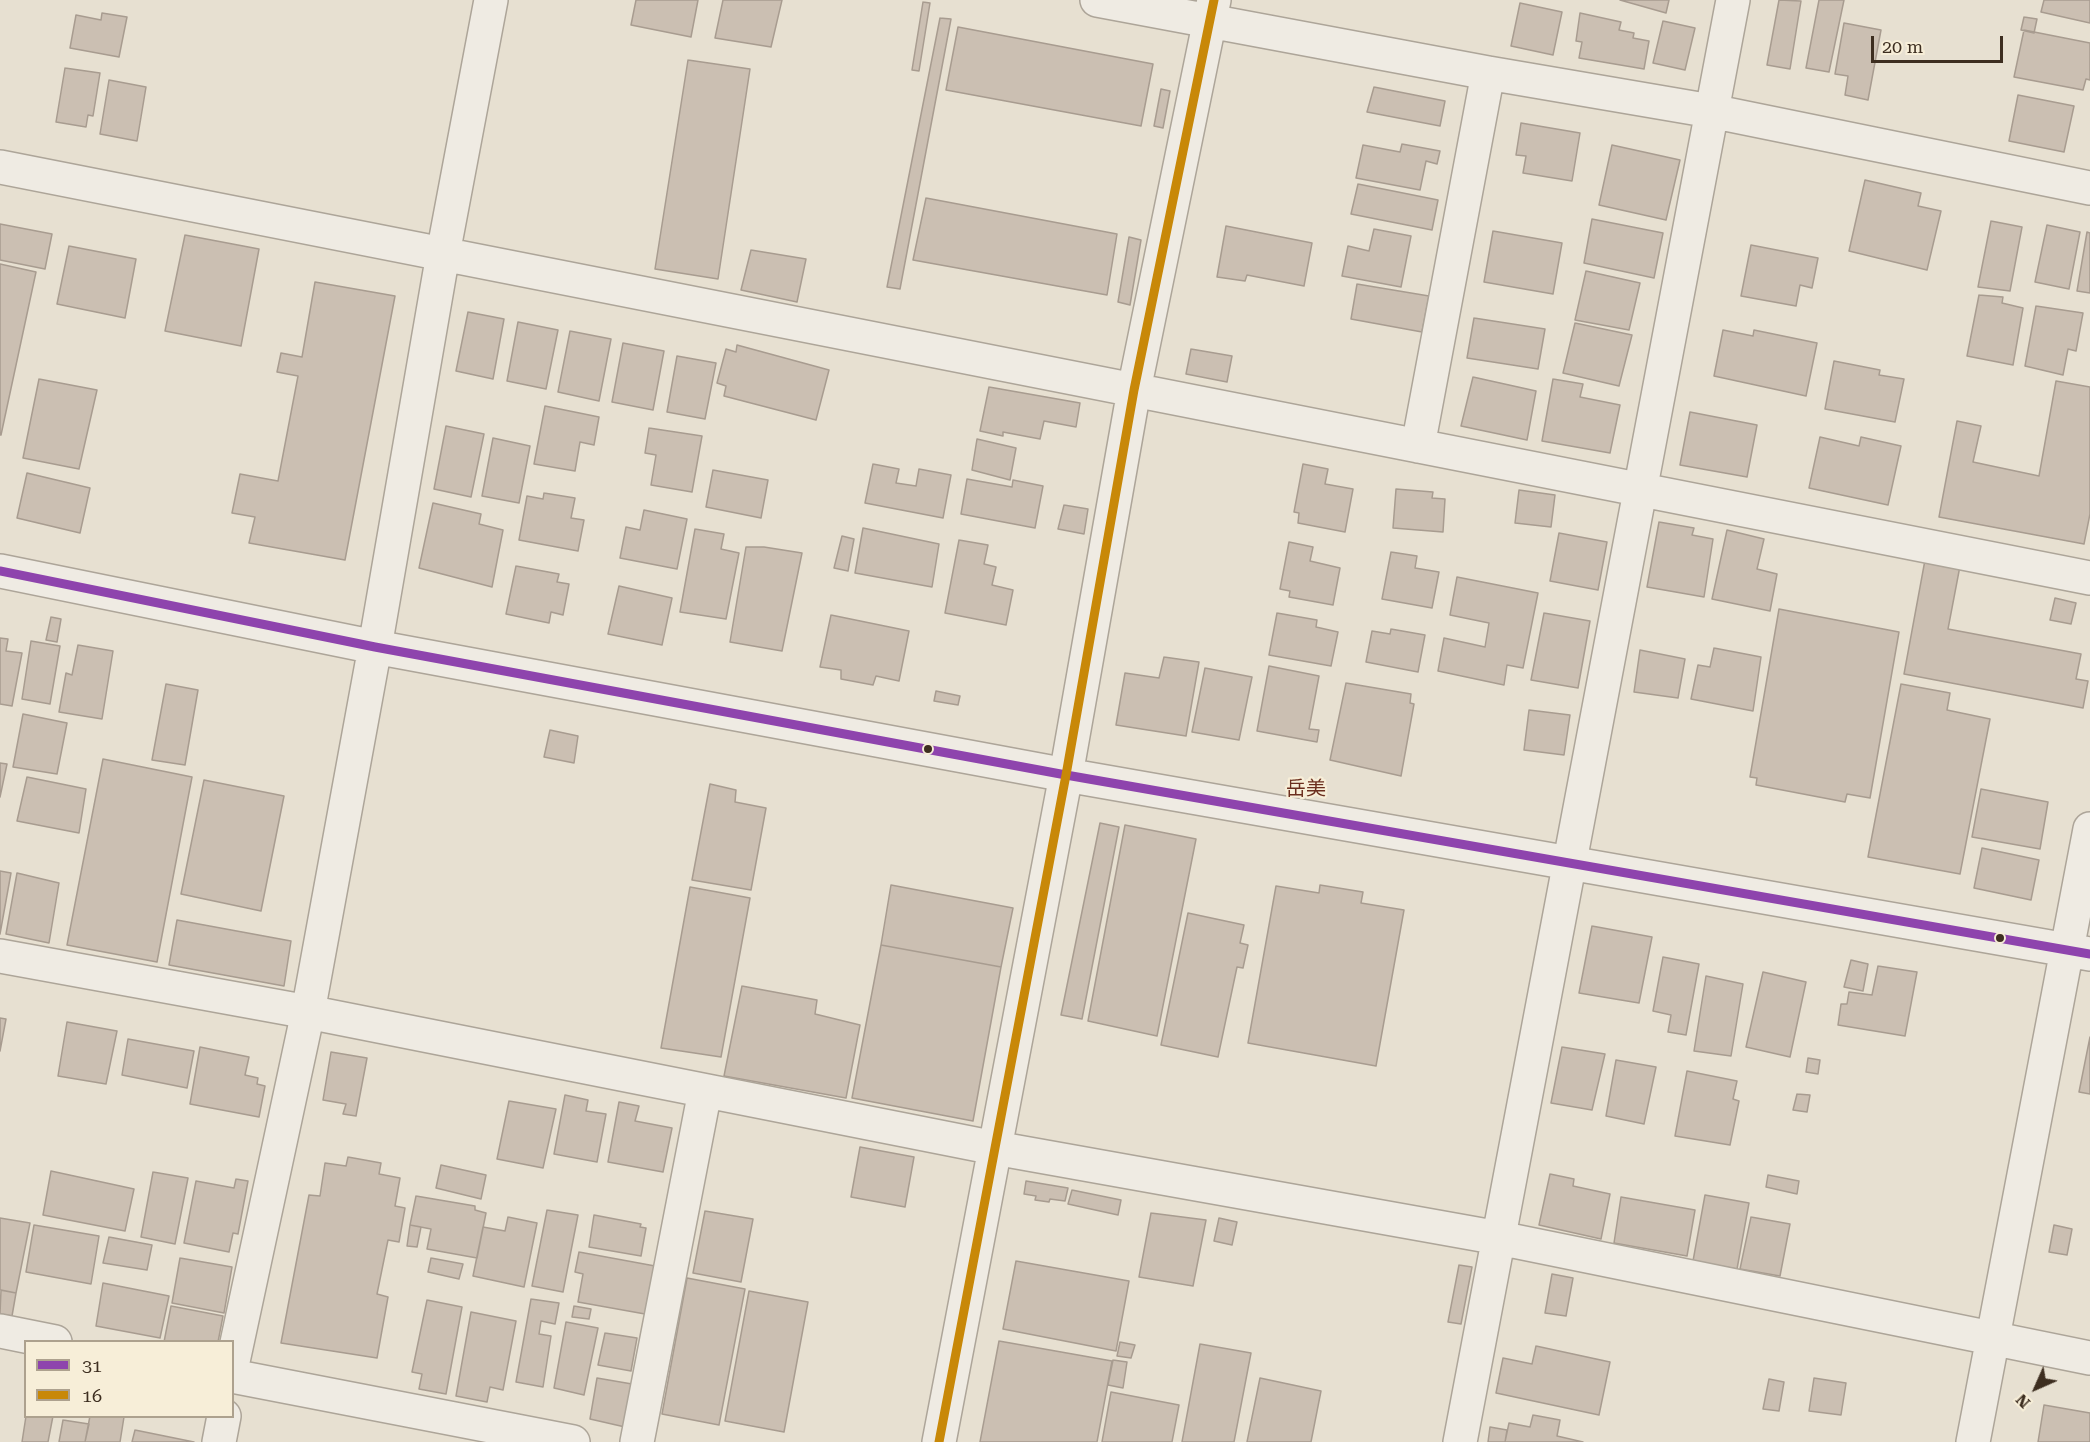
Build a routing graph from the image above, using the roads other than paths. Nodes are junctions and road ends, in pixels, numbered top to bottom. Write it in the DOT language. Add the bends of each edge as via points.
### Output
graph roads {
  1 [pos="492,0"];
  2 [pos="1097,0"];
  3 [pos="1733,0"];
  4 [pos="1212,10"];
  5 [pos="1488,73"];
  6 [pos="1711,111"];
  7 [pos="0,167"];
  8 [pos="2090,188"];
  9 [pos="442,254"];
  10 [pos="1134,390"];
  11 [pos="1418,446"];
  12 [pos="1640,489"];
  13 [pos="0,571"];
  14 [pos="2090,578"];
  15 [pos="375,647"];
  16 [pos="1066,775"];
  17 [pos="2090,829"];
  18 [pos="1570,862"];
  19 [pos="2079,952"];
  20 [pos="0,956"];
  21 [pos="308,1012"];
  22 [pos="705,1091"];
  23 [pos="995,1148"];
  24 [pos="1499,1238"];
  25 [pos="0,1331"];
  26 [pos="50,1340"];
  27 [pos="1993,1340"];
  28 [pos="234,1357"];
  29 [pos="2090,1358"];
  30 [pos="234,1376"];
  31 [pos="224,1418"];
  32 [pos="219,1442"];
  33 [pos="573,1442"];
  34 [pos="637,1442"];
  35 [pos="939,1442"];
  36 [pos="1460,1442"];
  37 [pos="1973,1442"];
  1 -- 9 [label="street"];
  2 -- 4 [label="street"];
  3 -- 6 [label="street"];
  4 -- 5 [label="street"];
  4 -- 10 [label="street"];
  5 -- 6 [label="street"];
  5 -- 11 [label="street"];
  6 -- 8 [label="street"];
  6 -- 12 [label="street"];
  7 -- 9 [label="street"];
  9 -- 10 [label="street"];
  9 -- 15 [label="street"];
  10 -- 11 [label="street"];
  10 -- 16 [label="street"];
  11 -- 12 [label="street"];
  12 -- 14 [label="street"];
  12 -- 18 [label="street"];
  13 -- 15 [label="street"];
  15 -- 16 [label="street"];
  15 -- 21 [label="street"];
  16 -- 18 [label="street"];
  16 -- 23 [label="street"];
  17 -- 19 [label="street"];
  18 -- 19 [label="street"];
  18 -- 24 [label="street"];
  19 -- 27 [label="street"];
  20 -- 21 [label="street"];
  21 -- 22 [label="street"];
  21 -- 28 [label="street"];
  22 -- 23 [label="street"];
  22 -- 34 [label="street"];
  23 -- 24 [label="street"];
  23 -- 35 [label="street"];
  24 -- 27 [label="street"];
  24 -- 36 [label="street"];
  25 -- 26 [label="street"];
  27 -- 29 [label="street"];
  27 -- 37 [label="street"];
  30 -- 33 [label="street"];
  31 -- 32 [label="street"];
}
